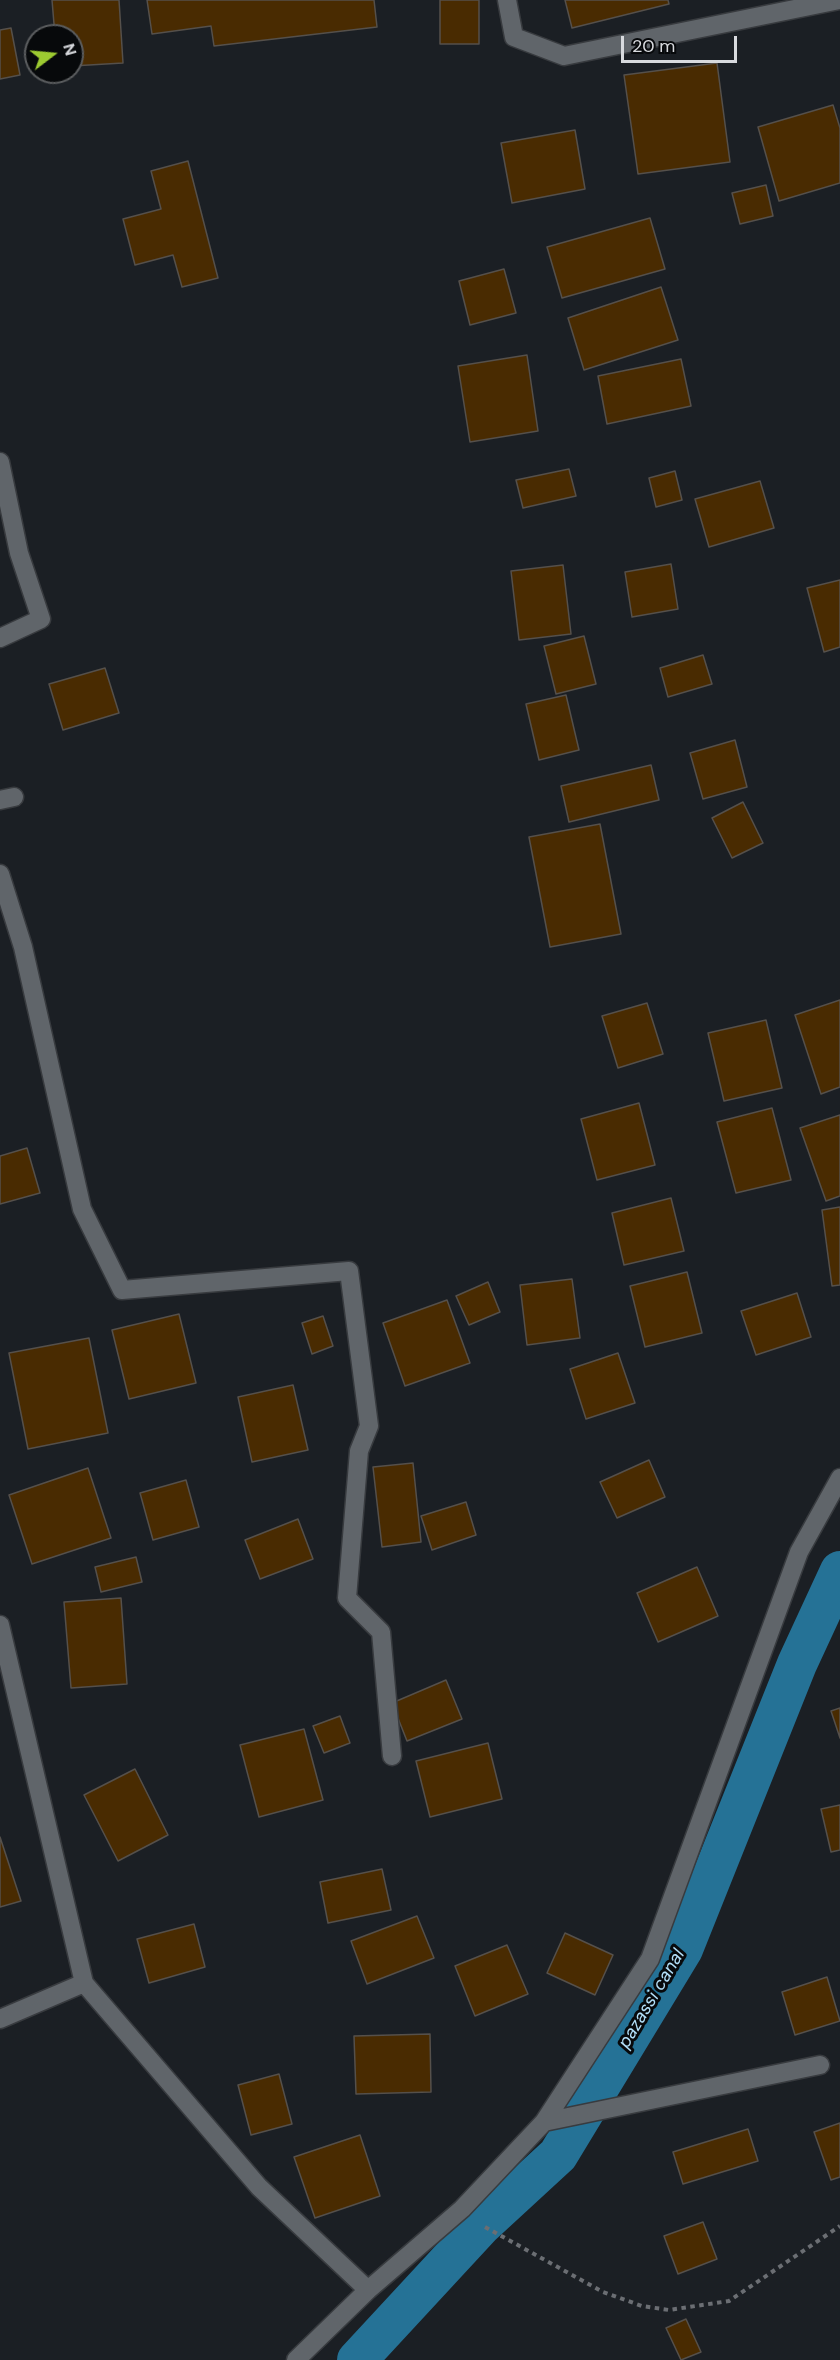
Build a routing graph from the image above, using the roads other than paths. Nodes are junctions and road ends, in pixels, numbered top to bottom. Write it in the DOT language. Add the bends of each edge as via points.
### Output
graph roads {
  1 [pos="507,0"];
  2 [pos="839,0"];
  3 [pos="0,462"];
  4 [pos="0,638"];
  5 [pos="0,874"];
  6 [pos="840,1478"];
  7 [pos="0,1625"];
  8 [pos="392,1756"];
  9 [pos="84,1983"];
  10 [pos="0,2019"];
  11 [pos="820,2065"];
  12 [pos="544,2122"];
  13 [pos="368,2290"];
  14 [pos="296,2360"];
  1 -- 2 [label="street" via="514,37 564,56"];
  3 -- 4 [label="street" via="19,553 41,619"];
  5 -- 8 [label="street" via="23,947 82,1209 122,1290 349,1271 369,1426 359,1452 347,1598 381,1632"];
  6 -- 12 [label="street" via="799,1552 650,1959"];
  7 -- 9 [label="street"];
  9 -- 10 [label="street"];
  9 -- 13 [label="street" via="259,2187"];
  11 -- 12 [label="street"];
  12 -- 13 [label="street" via="462,2209"];
  13 -- 14 [label="street"];
}
